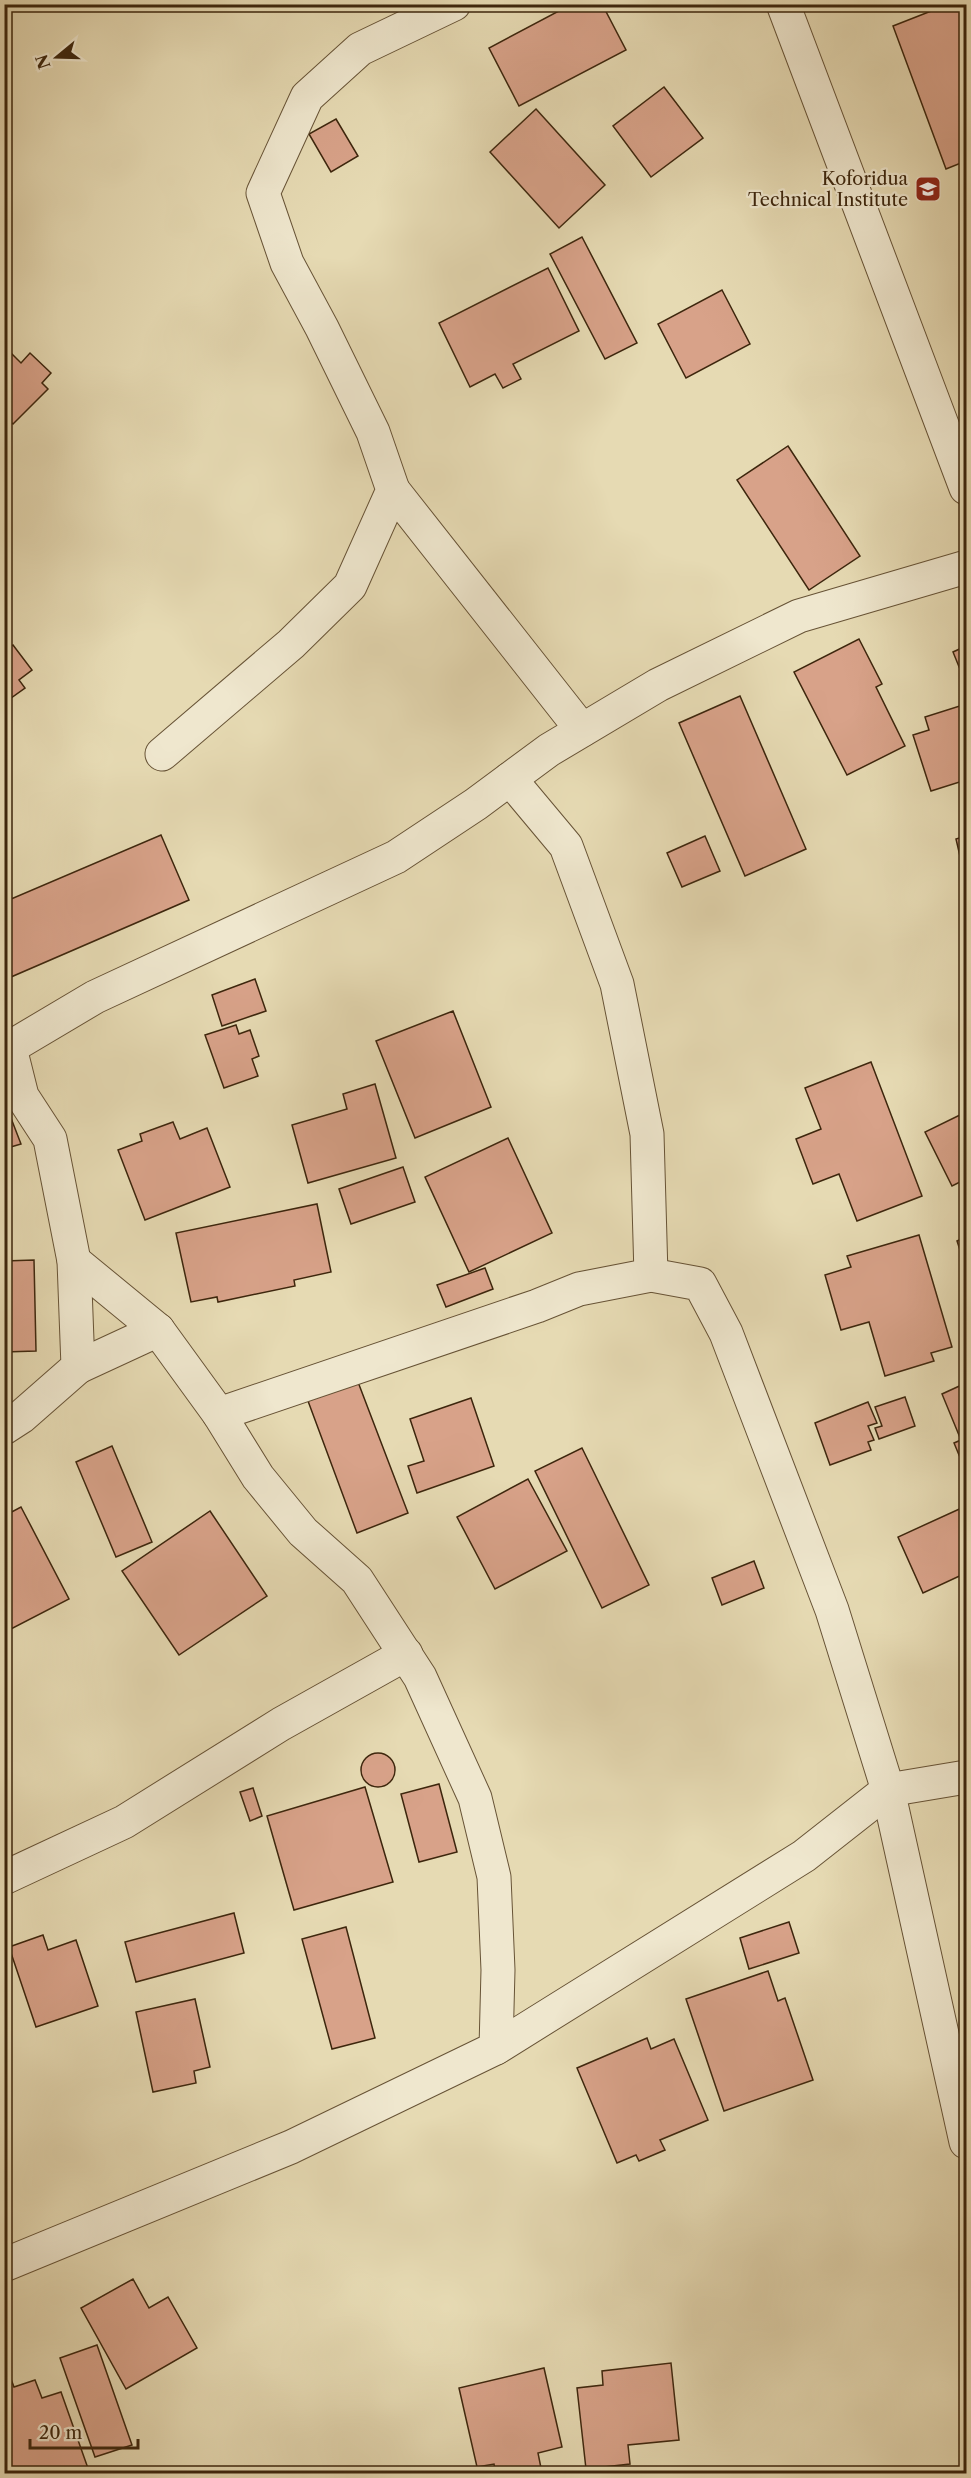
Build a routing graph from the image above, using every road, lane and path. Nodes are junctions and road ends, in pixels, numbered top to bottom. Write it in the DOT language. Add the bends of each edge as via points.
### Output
graph roads {
  1 [pos="454,4"];
  2 [pos="783,4"];
  3 [pos="966,488"];
  4 [pos="393,490"];
  5 [pos="966,567"];
  6 [pos="582,730"];
  7 [pos="162,754"];
  8 [pos="510,779"];
  9 [pos="7,1049"];
  10 [pos="74,1262"];
  11 [pos="651,1275"];
  12 [pos="158,1330"];
  13 [pos="78,1367"];
  14 [pos="219,1414"];
  15 [pos="4,1428"];
  16 [pos="406,1654"];
  17 [pos="966,1778"];
  18 [pos="888,1790"];
  19 [pos="4,1878"];
  20 [pos="496,2048"];
  21 [pos="966,2142"];
  22 [pos="4,2265"];
  1 -- 4 [label="street" via="360,49 307,97 263,193 287,263 373,432"];
  2 -- 3 [label="street"];
  4 -- 6 [label="street"];
  4 -- 7 [label="street" via="351,586 291,644"];
  5 -- 6 [label="street" via="799,616 658,685"];
  6 -- 8 [label="street"];
  8 -- 9 [label="street" via="396,857 95,997"];
  8 -- 11 [label="street" via="566,846 616,984 646,1134"];
  9 -- 10 [label="street" via="22,1096 50,1139"];
  10 -- 12 [label="street"];
  10 -- 13 [label="street"];
  11 -- 14 [label="street" via="579,1289"];
  11 -- 18 [label="street" via="700,1284 726,1333 832,1610"];
  12 -- 13 [label="street"];
  12 -- 14 [label="street"];
  13 -- 15 [label="street" via="21,1418"];
  14 -- 16 [label="street" via="258,1477 303,1532 357,1580"];
  16 -- 19 [label="street" via="281,1724 124,1822"];
  16 -- 20 [label="street" via="475,1798 494,1877"];
  17 -- 18 [label="street"];
  18 -- 20 [label="street" via="804,1856"];
  18 -- 21 [label="street"];
  20 -- 22 [label="street" via="281,2152"];
}
